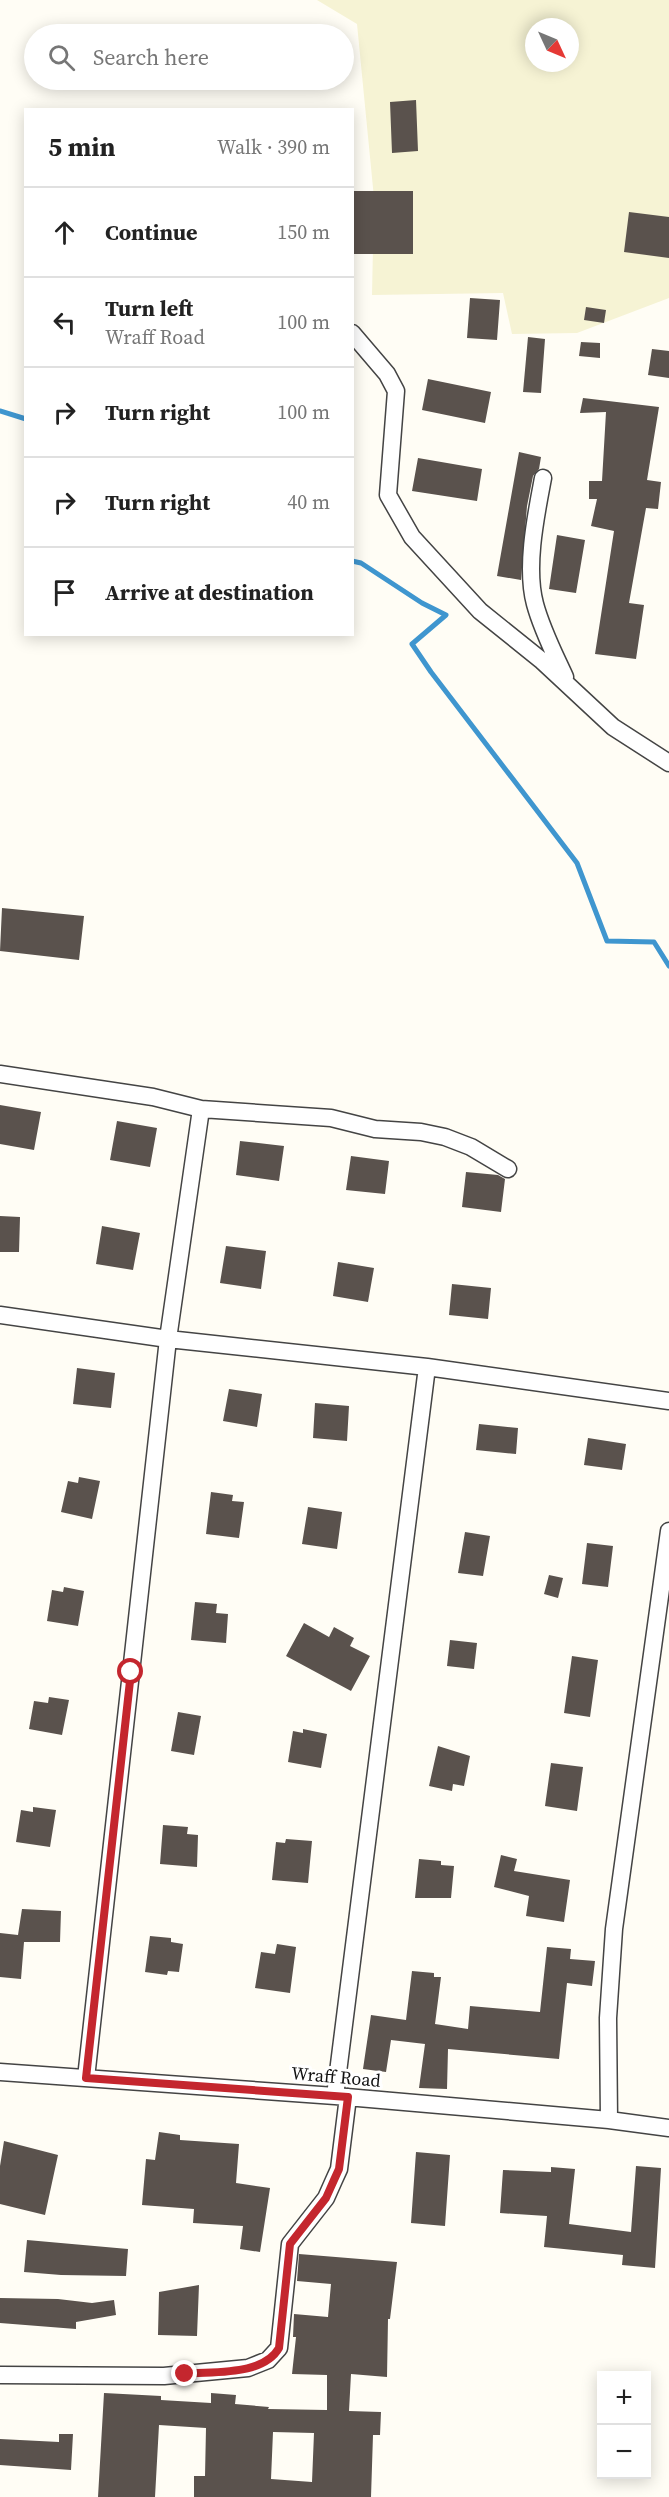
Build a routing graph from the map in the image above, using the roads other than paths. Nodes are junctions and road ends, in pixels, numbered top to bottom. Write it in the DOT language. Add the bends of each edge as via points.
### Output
graph roads {
  1 [pos="354,335"];
  2 [pos="543,478"];
  3 [pos="570,687"];
  4 [pos="669,763"];
  5 [pos="0,1074"];
  6 [pos="201,1109"];
  7 [pos="508,1169"];
  8 [pos="0,1315"];
  9 [pos="168,1339"];
  10 [pos="427,1367"];
  11 [pos="669,1401"];
  12 [pos="669,1531"];
  13 [pos="0,2072"];
  14 [pos="86,2078"];
  15 [pos="342,2097"];
  16 [pos="609,2120"];
  17 [pos="669,2128"];
  18 [pos="0,2375"];
  1 -- 3 [label="street" via="387,374 396,391 388,495 399,518 480,611"];
  2 -- 3 [label="street" via="535,521 534,601 544,633"];
  3 -- 4 [label="street" via="613,727"];
  5 -- 6 [label="street" via="153,1097"];
  6 -- 7 [label="street" via="331,1118 375,1129 421,1132 471,1147"];
  6 -- 9 [label="street"];
  8 -- 9 [label="street"];
  9 -- 10 [label="street"];
  9 -- 14 [label="street"];
  10 -- 11 [label="street"];
  10 -- 15 [label="street"];
  12 -- 16 [label="street" via="614,1929 608,2018"];
  13 -- 14 [label="street, Wraff Road"];
  14 -- 15 [label="street, Wraff Road"];
  15 -- 16 [label="street, Wraff Road"];
  15 -- 18 [label="street" via="339,2169 326,2198 290,2244 279,2348 268,2360 248,2368 164,2376"];
  16 -- 17 [label="street, Wraff Road"];
}
